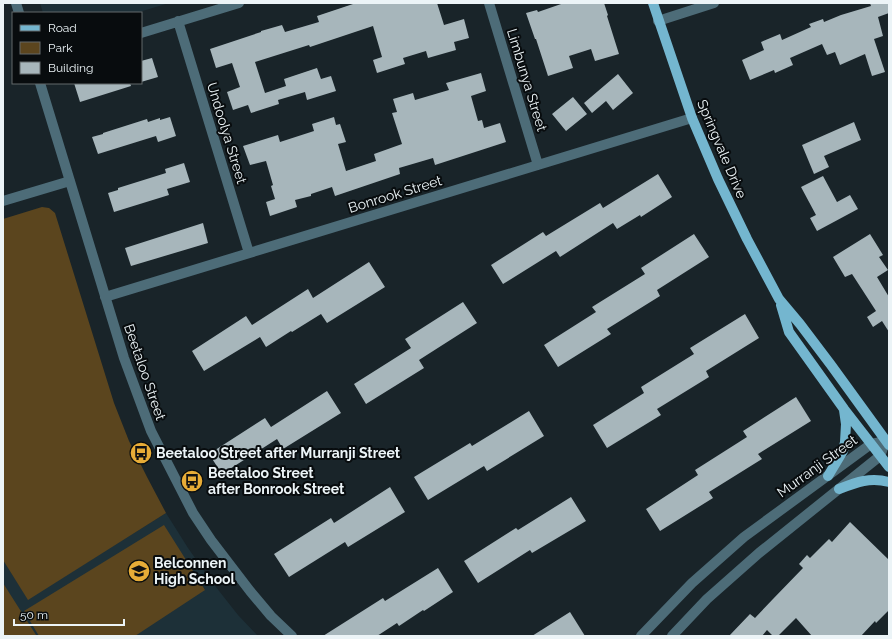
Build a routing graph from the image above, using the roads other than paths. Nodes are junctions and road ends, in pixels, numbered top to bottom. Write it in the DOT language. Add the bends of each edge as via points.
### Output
graph roads {
  1 [pos="239,3"];
  2 [pos="489,3"];
  3 [pos="653,3"];
  4 [pos="714,3"];
  5 [pos="658,20"];
  6 [pos="178,21"];
  7 [pos="142,33"];
  8 [pos="40,84"];
  9 [pos="692,118"];
  10 [pos="538,165"];
  11 [pos="70,180"];
  12 [pos="3,201"];
  13 [pos="249,253"];
  14 [pos="105,297"];
  15 [pos="779,299"];
  16 [pos="844,409"];
  17 [pos="888,443"];
  18 [pos="871,444"];
  19 [pos="880,456"];
  20 [pos="889,467"];
  21 [pos="828,476"];
  22 [pos="889,482"];
  23 [pos="839,489"];
  24 [pos="292,636"];
  25 [pos="642,636"];
  26 [pos="672,636"];
  1 -- 6 [label="street"];
  2 -- 10 [label="street, Limbunya Street"];
  3 -- 5 [label="main road, Springvale Drive"];
  4 -- 5 [label="street"];
  5 -- 9 [label="main road, Springvale Drive"];
  6 -- 7 [label="street"];
  6 -- 13 [label="street, Undoolya Street"];
  8 -- 11 [label="street, Beetaloo Street"];
  9 -- 10 [label="street, Bonrook Street"];
  9 -- 15 [label="main road, Springvale Drive" via="724,192"];
  10 -- 13 [label="street, Bonrook Street"];
  11 -- 12 [label="street"];
  11 -- 14 [label="street, Beetaloo Street"];
  13 -- 14 [label="street, Bonrook Street"];
  14 -- 24 [label="street, Beetaloo Street" via="151,431 193,513 250,592"];
  15 -- 16 [label="main road, Springvale Drive" via="790,332"];
  15 -- 17 [label="main road, Springvale Drive"];
  16 -- 18 [label="main road, Springvale Drive"];
  16 -- 21 [label="main road" via="845,442"];
  17 -- 18 [label="street, Murranji Street"];
  17 -- 19 [label="street, Murranji Street"];
  18 -- 19 [label="main road, Springvale Drive"];
  18 -- 21 [label="street, Murranji Street"];
  19 -- 20 [label="main road, Springvale Drive"];
  19 -- 23 [label="street, Murranji Street"];
  21 -- 25 [label="street, Murranji Street" via="744,537 692,583"];
  22 -- 23 [label="main road" via="869,480"];
  23 -- 26 [label="street, Murranji Street" via="759,553 707,599"];
}
